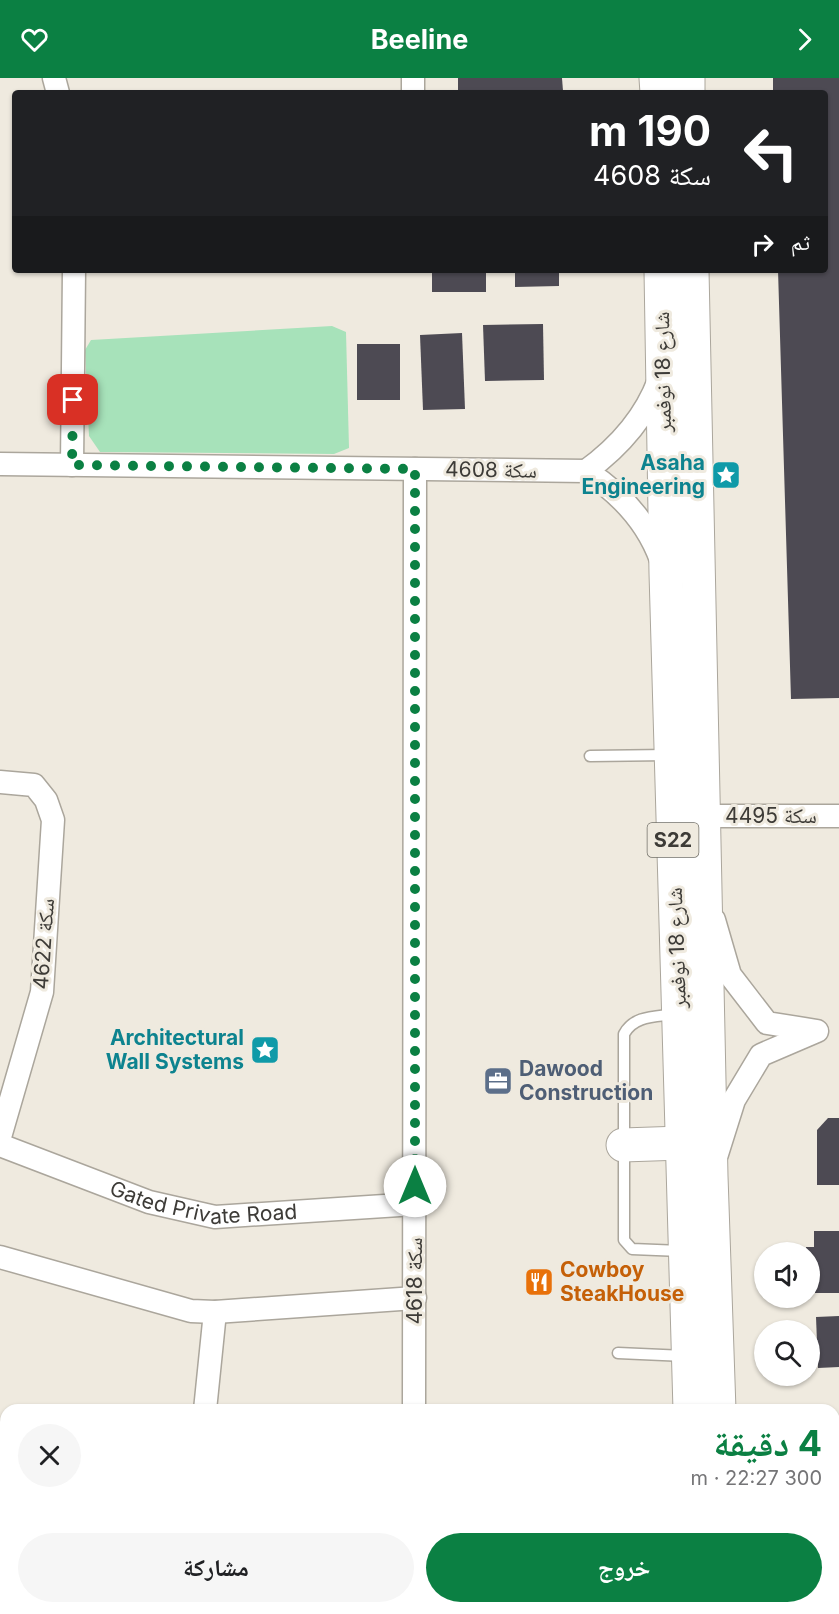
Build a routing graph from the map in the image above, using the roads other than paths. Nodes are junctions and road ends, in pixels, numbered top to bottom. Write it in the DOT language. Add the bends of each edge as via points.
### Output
graph roads {
  1 [pos="74,273"];
  2 [pos="661,273"];
  3 [pos="692,273"];
  4 [pos="663,368"];
  5 [pos="0,464"];
  6 [pos="72,465"];
  7 [pos="415,469"];
  8 [pos="586,471"];
  9 [pos="666,573"];
  10 [pos="671,754"];
  11 [pos="590,756"];
  12 [pos="0,782"];
  13 [pos="703,816"];
  14 [pos="839,816"];
  15 [pos="704,886"];
  16 [pos="678,1014"];
  17 [pos="828,1032"];
  18 [pos="0,1137"];
  19 [pos="682,1143"];
  20 [pos="623,1144"];
  21 [pos="0,1145"];
  22 [pos="711,1176"];
  23 [pos="415,1204"];
  24 [pos="686,1251"];
  25 [pos="0,1257"];
  26 [pos="415,1298"];
  27 [pos="215,1312"];
  28 [pos="618,1353"];
  29 [pos="688,1356"];
  30 [pos="206,1404"];
  31 [pos="414,1404"];
  32 [pos="690,1404"];
  33 [pos="719,1404"];
  1 -- 6 [label="street"];
  2 -- 4 [label="main road, شارع 18 نوفمبر / S22"];
  3 -- 13 [label="main road, شارع 18 نوفمبر / S22"];
  4 -- 8 [label="street" via="656,389 634,426"];
  4 -- 9 [label="main road, شارع 18 نوفمبر / S22"];
  5 -- 6 [label="street, سكة 4608"];
  6 -- 7 [label="street, سكة 4608"];
  7 -- 8 [label="street, سكة 4608"];
  7 -- 23 [label="street, سكة 4618"];
  8 -- 9 [label="street" via="605,483 636,514"];
  9 -- 10 [label="main road, شارع 18 نوفمبر / S22"];
  10 -- 11 [label="lane"];
  10 -- 16 [label="main road, شارع 18 نوفمبر / S22"];
  12 -- 18 [label="street, سكة 4622" via="34,785 46,800 53,820 42,992"];
  13 -- 14 [label="street, سكة 4495"];
  13 -- 15 [label="main road, شارع 18 نوفمبر / S22"];
  15 -- 17 [label="street" via="730,975 767,1023"];
  15 -- 22 [label="main road, شارع 18 نوفمبر / S22"];
  16 -- 19 [label="main road, شارع 18 نوفمبر / S22"];
  16 -- 20 [label="lane" via="640,1019 627,1027 624,1034"];
  17 -- 22 [label="street" via="761,1055 734,1100"];
  19 -- 20 [label="main road"];
  19 -- 24 [label="main road, شارع 18 نوفمبر / S22"];
  20 -- 24 [label="lane" via="627,1245 638,1251"];
  21 -- 23 [label="street, Gated Private Road" via="149,1202 215,1217"];
  22 -- 33 [label="main road, شارع 18 نوفمبر / S22"];
  23 -- 26 [label="street, سكة 4618"];
  24 -- 29 [label="main road, شارع 18 نوفمبر / S22"];
  25 -- 27 [label="street" via="168,1307"];
  26 -- 27 [label="street"];
  26 -- 31 [label="street, سكة 4618"];
  27 -- 30 [label="street"];
  28 -- 29 [label="lane"];
  29 -- 32 [label="main road, شارع 18 نوفمبر / S22"];
}
